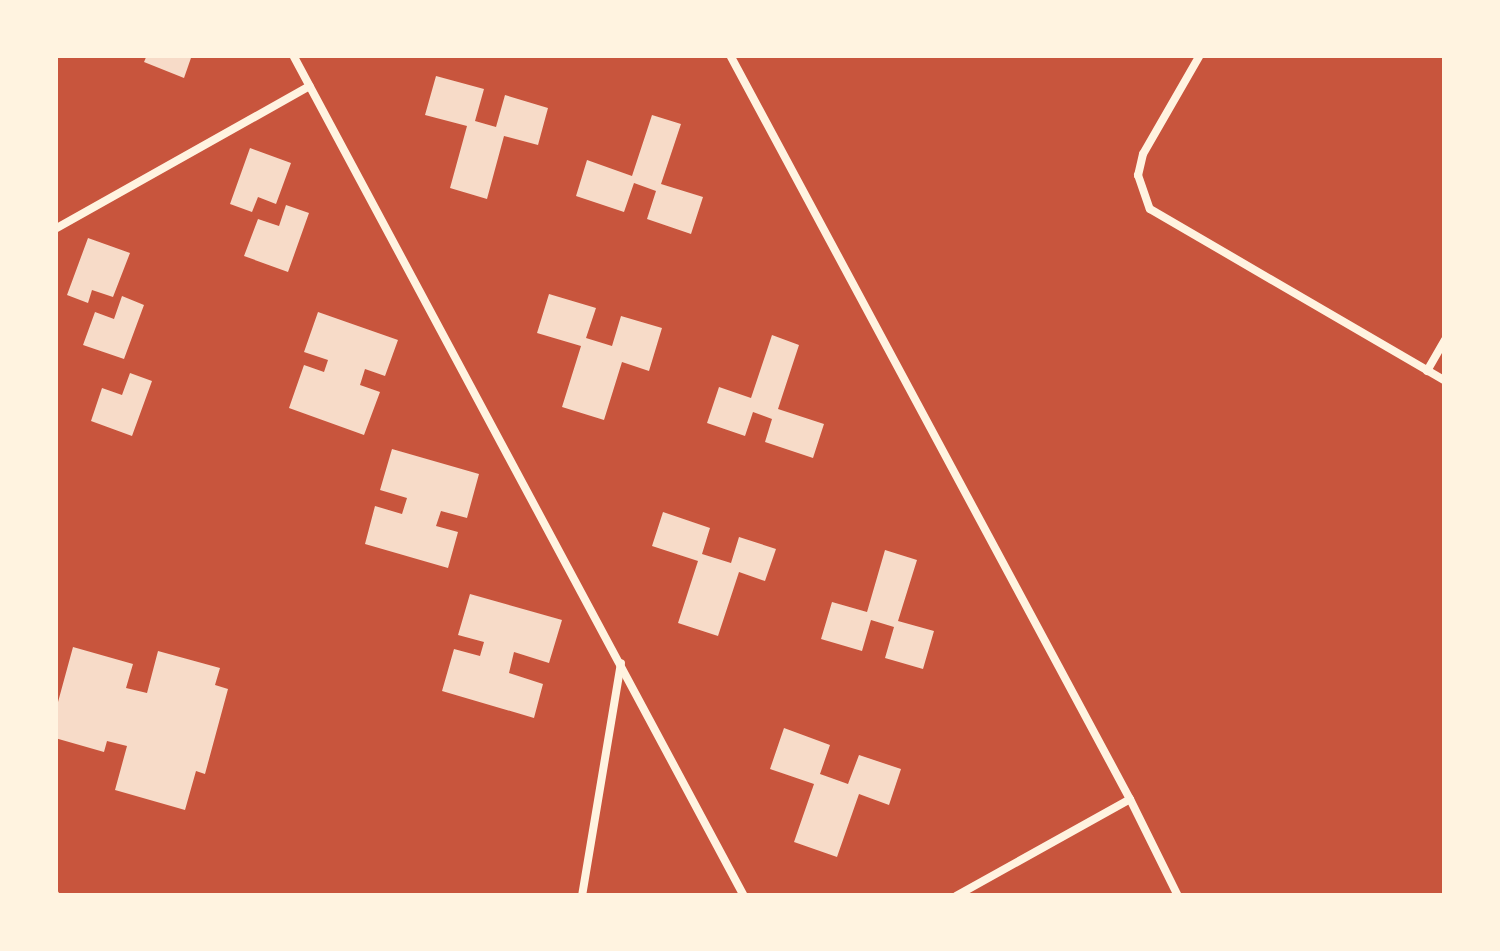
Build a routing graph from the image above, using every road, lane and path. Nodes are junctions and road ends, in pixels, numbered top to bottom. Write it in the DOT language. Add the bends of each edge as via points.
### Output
graph roads {
  1 [pos="293,55"];
  2 [pos="730,55"];
  3 [pos="1200,55"];
  4 [pos="310,86"];
  5 [pos="55,229"];
  6 [pos="1445,340"];
  7 [pos="1427,370"];
  8 [pos="1445,381"];
  9 [pos="622,663"];
  10 [pos="1130,799"];
  11 [pos="582,896"];
  12 [pos="744,896"];
  13 [pos="956,896"];
  14 [pos="1178,896"];
  1 -- 4 [label="lane"];
  2 -- 10 [label="lane"];
  3 -- 7 [label="lane" via="1143,154 1138,176 1150,209"];
  4 -- 5 [label="lane"];
  4 -- 9 [label="lane"];
  6 -- 7 [label="lane"];
  7 -- 8 [label="lane"];
  9 -- 11 [label="lane"];
  9 -- 12 [label="lane"];
  10 -- 13 [label="lane"];
  10 -- 14 [label="lane"];
}
